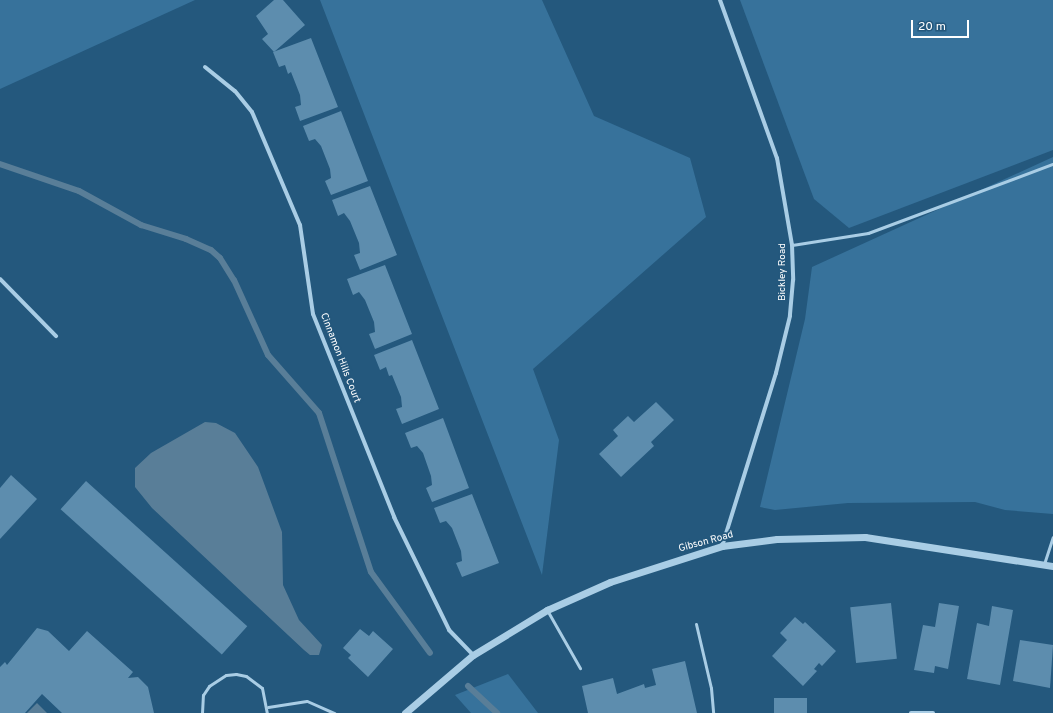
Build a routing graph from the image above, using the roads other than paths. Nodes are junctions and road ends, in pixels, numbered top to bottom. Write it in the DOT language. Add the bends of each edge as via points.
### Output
graph roads {
  1 [pos="720,0"];
  2 [pos="205,67"];
  3 [pos="1053,164"];
  4 [pos="792,245"];
  5 [pos="0,280"];
  6 [pos="56,336"];
  7 [pos="1053,537"];
  8 [pos="722,546"];
  9 [pos="1044,564"];
  10 [pos="1053,566"];
  11 [pos="547,610"];
  12 [pos="696,624"];
  13 [pos="473,655"];
  14 [pos="580,668"];
  15 [pos="268,707"];
  16 [pos="202,713"];
  17 [pos="267,713"];
  18 [pos="334,713"];
  19 [pos="405,713"];
  20 [pos="713,713"];
  21 [pos="911,713"];
  22 [pos="934,713"];
  1 -- 4 [label="street, Bickley Road" via="777,158"];
  2 -- 13 [label="street, Cinnamon Hills Court" via="235,91 252,112 300,225 313,314 394,516 449,630"];
  3 -- 4 [label="lane" via="868,233"];
  4 -- 8 [label="street, Bickley Road" via="790,316 776,372"];
  5 -- 6 [label="street"];
  7 -- 9 [label="lane"];
  8 -- 9 [label="street, Gibson Road" via="777,539 865,537"];
  8 -- 11 [label="street, Gibson Road" via="610,582"];
  9 -- 10 [label="street, Gibson Road"];
  11 -- 13 [label="street, Gibson Road"];
  11 -- 14 [label="lane"];
  12 -- 20 [label="lane" via="711,688"];
  13 -- 19 [label="street, Gibson Road"];
  15 -- 16 [label="lane" via="262,688 250,678 236,674 226,675 209,686 203,695"];
  15 -- 17 [label="lane"];
  15 -- 18 [label="lane" via="307,702"];
  21 -- 22 [label="street"];
}
